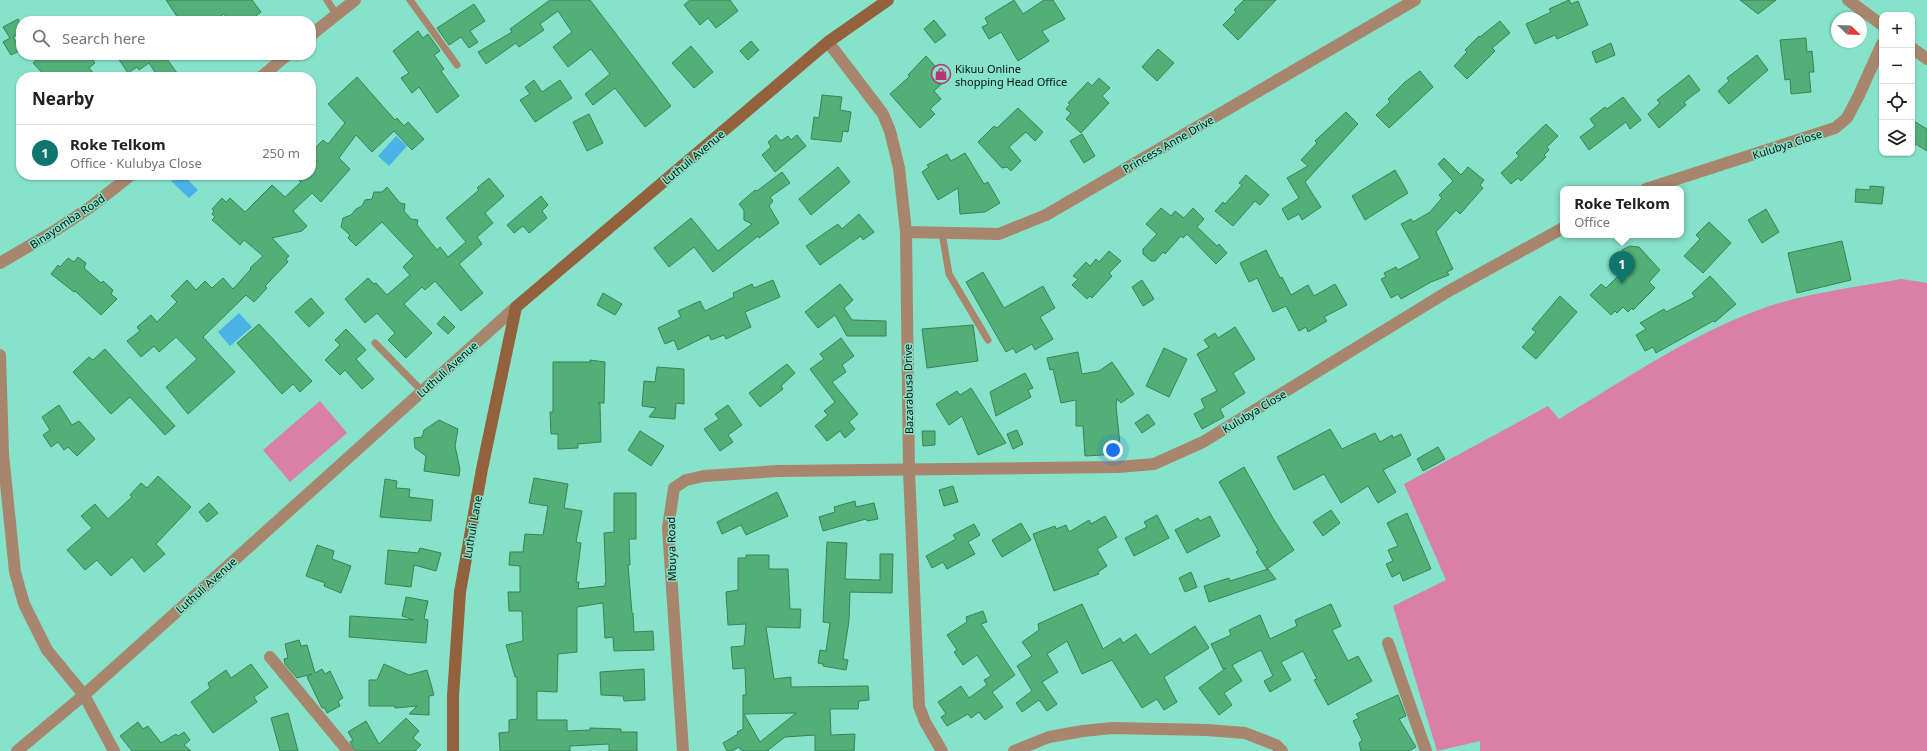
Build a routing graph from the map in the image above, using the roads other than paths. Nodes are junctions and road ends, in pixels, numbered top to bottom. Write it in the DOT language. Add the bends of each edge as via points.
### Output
graph roads {
  1 [pos="327,0"];
  2 [pos="355,0"];
  3 [pos="410,0"];
  4 [pos="888,0"];
  5 [pos="1414,0"];
  6 [pos="1848,0"];
  7 [pos="336,14"];
  8 [pos="1879,23"];
  9 [pos="316,31"];
  10 [pos="828,42"];
  11 [pos="1880,48"];
  12 [pos="1915,50"];
  13 [pos="1927,59"];
  14 [pos="281,60"];
  15 [pos="457,66"];
  16 [pos="267,72"];
  17 [pos="124,180"];
  18 [pos="1655,186"];
  19 [pos="1560,230"];
  20 [pos="906,232"];
  21 [pos="942,233"];
  22 [pos="0,263"];
  23 [pos="516,307"];
  24 [pos="988,340"];
  25 [pos="375,343"];
  26 [pos="0,355"];
  27 [pos="0,360"];
  28 [pos="422,392"];
  29 [pos="1,454"];
  30 [pos="908,471"];
  31 [pos="1388,643"];
  32 [pos="270,657"];
  33 [pos="84,695"];
  34 [pos="17,751"];
  35 [pos="114,751"];
  36 [pos="348,751"];
  37 [pos="453,751"];
  38 [pos="684,751"];
  39 [pos="942,751"];
  40 [pos="1014,751"];
  41 [pos="1282,751"];
  42 [pos="1426,751"];
  1 -- 7 [label="lane"];
  2 -- 7 [label="street"];
  3 -- 15 [label="lane"];
  4 -- 10 [label="street, Luthuli Avenue"];
  5 -- 21 [label="street, Princess Anne Drive" via="1046,215 999,234"];
  6 -- 8 [label="street"];
  7 -- 9 [label="street"];
  10 -- 20 [label="street, Bazarabusa Drive" via="883,114 890,131 899,168"];
  10 -- 23 [label="street, Luthuli Avenue"];
  11 -- 18 [label="street, Kulubya Close" via="1847,118 1835,128"];
  12 -- 13 [label="street"];
  14 -- 16 [label="street"];
  17 -- 22 [label="street, Binayomba Road" via="65,224"];
  19 -- 30 [label="street, Kulubya Close" via="1447,292 1203,442 1154,464"];
  20 -- 21 [label="street, Princess Anne Drive"];
  20 -- 30 [label="street, Bazarabusa Drive"];
  21 -- 24 [label="lane" via="949,274"];
  23 -- 28 [label="street, Luthuli Avenue"];
  23 -- 37 [label="street, Luthuli Lane" via="482,469 460,592"];
  25 -- 28 [label="lane"];
  26 -- 27 [label="street"];
  27 -- 29 [label="street"];
  28 -- 33 [label="street, Luthuli Avenue"];
  29 -- 33 [label="street" via="15,572 24,604 47,650"];
  30 -- 38 [label="street, Mbuya Road" via="778,471 704,476 686,480 674,488 668,528"];
  30 -- 39 [label="street, Bazarabusa Drive" via="919,706"];
  31 -- 42 [label="street"];
  32 -- 36 [label="street"];
  33 -- 34 [label="street, Luthuli Avenue"];
  33 -- 35 [label="street"];
  40 -- 41 [label="street" via="1049,737 1112,728 1245,733 1276,745"];
}
